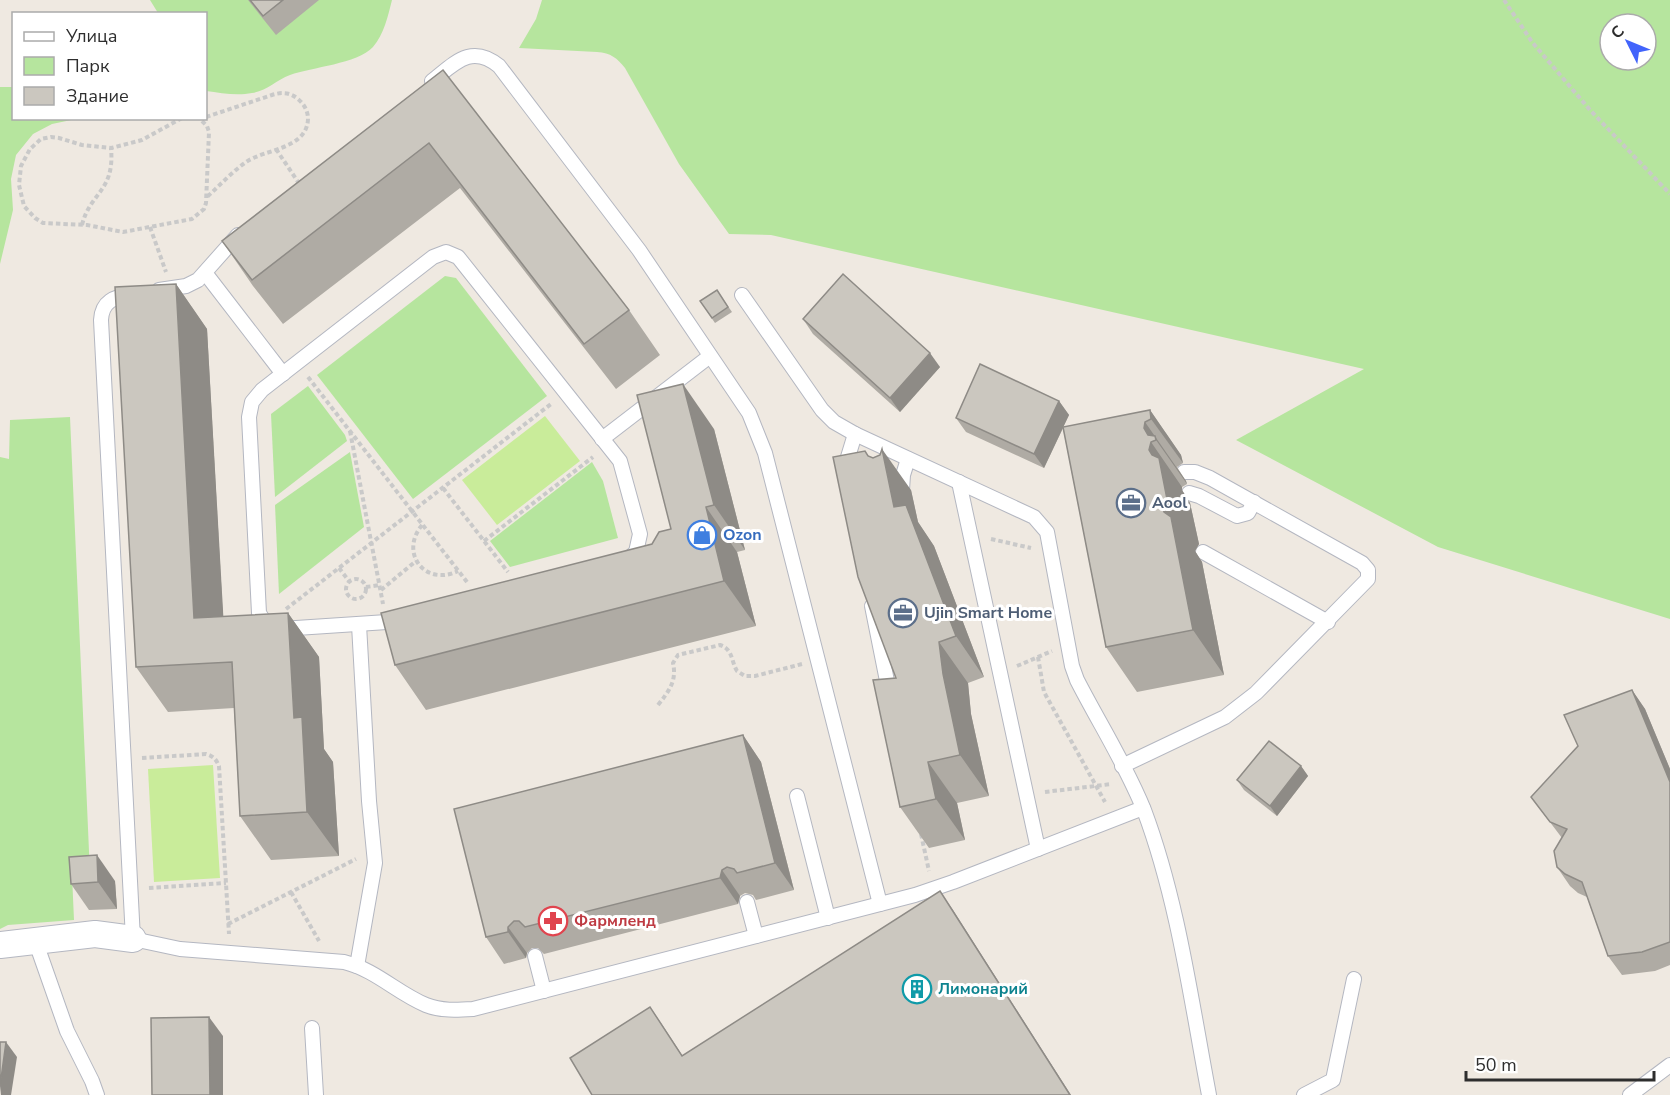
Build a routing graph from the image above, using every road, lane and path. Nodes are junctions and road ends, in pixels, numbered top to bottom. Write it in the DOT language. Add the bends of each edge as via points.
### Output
graph roads {
  1 [pos="1504,0"];
  2 [pos="419,92"];
  3 [pos="207,116"];
  4 [pos="178,120"];
  5 [pos="203,120"];
  6 [pos="111,148"];
  7 [pos="276,149"];
  8 [pos="300,185"];
  9 [pos="1670,194"];
  10 [pos="207,197"];
  11 [pos="82,225"];
  12 [pos="150,227"];
  13 [pos="246,227"];
  14 [pos="206,274"];
  15 [pos="171,288"];
  16 [pos="742,296"];
  17 [pos="710,356"];
  18 [pos="297,362"];
  19 [pos="283,374"];
  20 [pos="566,393"];
  21 [pos="350,430"];
  22 [pos="855,434"];
  23 [pos="605,442"];
  24 [pos="908,459"];
  25 [pos="1184,472"];
  26 [pos="959,482"];
  27 [pos="443,488"];
  28 [pos="848,489"];
  29 [pos="902,490"];
  30 [pos="1189,493"];
  31 [pos="1254,502"];
  32 [pos="412,512"];
  33 [pos="422,525"];
  34 [pos="970,535"];
  35 [pos="484,541"];
  36 [pos="371,543"];
  37 [pos="1052,552"];
  38 [pos="1203,552"];
  39 [pos="416,561"];
  40 [pos="339,568"];
  41 [pos="458,571"];
  42 [pos="349,581"];
  43 [pos="366,587"];
  44 [pos="380,587"];
  45 [pos="520,588"];
  46 [pos="869,593"];
  47 [pos="479,598"];
  48 [pos="387,622"];
  49 [pos="1328,622"];
  50 [pos="267,624"];
  51 [pos="359,625"];
  52 [pos="1068,645"];
  53 [pos="1038,657"];
  54 [pos="818,660"];
  55 [pos="1000,674"];
  56 [pos="891,698"];
  57 [pos="658,705"];
  58 [pos="124,759"];
  59 [pos="1122,766"];
  60 [pos="1131,782"];
  61 [pos="1096,786"];
  62 [pos="1026,794"];
  63 [pos="797,796"];
  64 [pos="1143,808"];
  65 [pos="1114,819"];
  66 [pos="920,831"];
  67 [pos="1038,849"];
  68 [pos="375,850"];
  69 [pos="226,884"];
  70 [pos="130,889"];
  71 [pos="933,889"];
  72 [pos="291,892"];
  73 [pos="747,902"];
  74 [pos="880,904"];
  75 [pos="828,918"];
  76 [pos="228,924"];
  77 [pos="756,936"];
  78 [pos="133,939"];
  79 [pos="35,940"];
  80 [pos="0,945"];
  81 [pos="230,953"];
  82 [pos="535,956"];
  83 [pos="330,961"];
  84 [pos="357,966"];
  85 [pos="1354,979"];
  86 [pos="544,991"];
  87 [pos="312,1028"];
  88 [pos="1670,1065"];
  89 [pos="97,1095"];
  90 [pos="316,1095"];
  91 [pos="1209,1095"];
  92 [pos="1304,1095"];
  93 [pos="1630,1095"];
  1 -- 9 [label="path" via="1532,42 1575,93"];
  2 -- 17 [label="lane" via="462,58 484,57 499,66 639,250"];
  3 -- 7 [label="path" via="278,93 295,96 305,107 307,125 295,141"];
  4 -- 6 [label="path" via="142,140"];
  5 -- 10 [label="path" via="209,132"];
  6 -- 11 [label="path" via="108,180"];
  6 -- 11 [label="path" via="46,138 30,149 21,166 20,196 29,212 44,223"];
  7 -- 8 [label="path"];
  7 -- 10 [label="path" via="247,161"];
  10 -- 12 [label="path" via="204,209 192,219"];
  11 -- 12 [label="path" via="123,232"];
  12 -- 15 [label="path"];
  13 -- 14 [label="lane"];
  14 -- 15 [label="lane" via="186,286"];
  14 -- 19 [label="lane"];
  15 -- 58 [label="lane" via="118,296 107,302 101,313"];
  16 -- 22 [label="lane" via="822,410"];
  17 -- 23 [label="lane"];
  17 -- 54 [label="lane" via="749,413 762,442"];
  18 -- 19 [label="lane"];
  18 -- 20 [label="lane" via="433,257 446,252 458,257"];
  18 -- 21 [label="path"];
  19 -- 50 [label="lane" via="256,396 249,417 260,613"];
  20 -- 23 [label="lane"];
  20 -- 27 [label="path"];
  21 -- 32 [label="path"];
  21 -- 36 [label="path"];
  22 -- 24 [label="lane"];
  22 -- 28 [label="lane" via="849,457"];
  23 -- 35 [label="path"];
  23 -- 45 [label="lane" via="620,461 626,478 640,534 636,552 626,561"];
  24 -- 26 [label="lane"];
  24 -- 29 [label="lane"];
  25 -- 31 [label="lane" via="1210,478"];
  26 -- 34 [label="lane"];
  26 -- 37 [label="lane" via="1034,517 1047,532"];
  27 -- 32 [label="path"];
  27 -- 35 [label="path"];
  30 -- 31 [label="lane" via="1237,516 1248,513"];
  31 -- 49 [label="lane" via="1366,566 1369,574 1365,584"];
  32 -- 33 [label="path"];
  32 -- 36 [label="path"];
  33 -- 39 [label="path" via="413,545"];
  33 -- 41 [label="path"];
  34 -- 37 [label="path"];
  34 -- 55 [label="lane"];
  35 -- 45 [label="path"];
  36 -- 40 [label="path"];
  36 -- 44 [label="path"];
  37 -- 52 [label="lane"];
  38 -- 49 [label="lane"];
  39 -- 41 [label="path" via="425,571 438,576"];
  39 -- 44 [label="path"];
  40 -- 42 [label="path"];
  40 -- 50 [label="path"];
  41 -- 47 [label="path"];
  42 -- 43 [label="path" via="362,580"];
  42 -- 43 [label="path" via="346,589 354,599 363,596"];
  43 -- 44 [label="path"];
  44 -- 48 [label="path"];
  45 -- 47 [label="lane"];
  46 -- 56 [label="lane"];
  47 -- 48 [label="lane"];
  48 -- 51 [label="lane"];
  49 -- 59 [label="lane" via="1236,710"];
  50 -- 51 [label="lane" via="281,629"];
  51 -- 68 [label="lane"];
  52 -- 53 [label="path"];
  52 -- 59 [label="lane" via="1077,680"];
  53 -- 55 [label="path"];
  53 -- 61 [label="path" via="1044,692"];
  54 -- 57 [label="path" via="749,677 737,671 729,650 720,645 678,656 673,663 672,686"];
  54 -- 74 [label="lane"];
  55 -- 62 [label="lane"];
  58 -- 69 [label="path" via="206,754 215,758 219,766"];
  58 -- 70 [label="lane"];
  59 -- 60 [label="lane"];
  60 -- 61 [label="path"];
  60 -- 64 [label="lane"];
  61 -- 62 [label="path"];
  61 -- 65 [label="path"];
  62 -- 67 [label="lane"];
  63 -- 75 [label="lane"];
  64 -- 65 [label="lane"];
  64 -- 91 [label="lane" via="1175,916"];
  65 -- 67 [label="lane"];
  66 -- 71 [label="path"];
  67 -- 71 [label="lane"];
  68 -- 72 [label="path"];
  68 -- 84 [label="lane"];
  69 -- 70 [label="path"];
  69 -- 76 [label="path"];
  70 -- 78 [label="lane"];
  71 -- 74 [label="lane"];
  72 -- 76 [label="path"];
  72 -- 83 [label="path"];
  73 -- 77 [label="lane"];
  74 -- 75 [label="lane"];
  75 -- 77 [label="lane"];
  76 -- 81 [label="path"];
  77 -- 86 [label="lane"];
  78 -- 79 [label="street" via="95,934"];
  78 -- 81 [label="lane" via="166,947"];
  79 -- 80 [label="street"];
  79 -- 89 [label="lane" via="67,1031"];
  81 -- 83 [label="lane"];
  82 -- 86 [label="lane"];
  83 -- 84 [label="lane"];
  84 -- 86 [label="lane" via="426,1005 441,1009 472,1009"];
  85 -- 92 [label="lane" via="1333,1080"];
  87 -- 90 [label="lane"];
  88 -- 93 [label="lane"];
}
